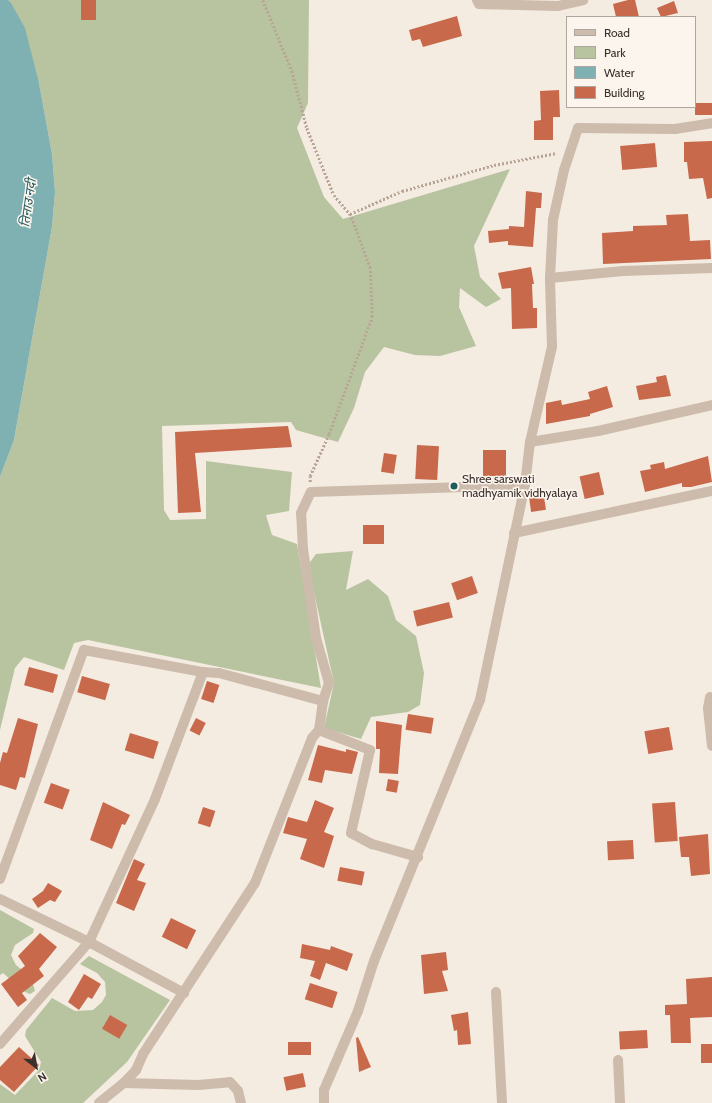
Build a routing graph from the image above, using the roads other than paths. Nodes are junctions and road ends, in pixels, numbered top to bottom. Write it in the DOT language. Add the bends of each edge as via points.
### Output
graph roads {
  1 [pos="477,0"];
  2 [pos="583,0"];
  3 [pos="712,123"];
  4 [pos="712,268"];
  5 [pos="550,278"];
  6 [pos="712,405"];
  7 [pos="530,442"];
  8 [pos="525,485"];
  9 [pos="712,491"];
  10 [pos="514,532"];
  11 [pos="203,672"];
  12 [pos="710,697"];
  13 [pos="322,700"];
  14 [pos="319,730"];
  15 [pos="712,746"];
  16 [pos="418,857"];
  17 [pos="0,879"];
  18 [pos="0,899"];
  19 [pos="89,942"];
  20 [pos="496,992"];
  21 [pos="184,993"];
  22 [pos="0,1044"];
  23 [pos="618,1060"];
  24 [pos="124,1083"];
  25 [pos="99,1103"];
  26 [pos="241,1103"];
  27 [pos="324,1103"];
  28 [pos="502,1103"];
  29 [pos="620,1103"];
  1 -- 2 [label="street" via="479,4 558,6"];
  3 -- 5 [label="street" via="675,129 578,128 554,220"];
  4 -- 5 [label="street" via="623,271"];
  5 -- 7 [label="street" via="552,347"];
  6 -- 7 [label="street" via="598,431"];
  7 -- 8 [label="street"];
  8 -- 10 [label="street"];
  8 -- 13 [label="street" via="311,492 302,513 303,549 316,638 329,682"];
  9 -- 10 [label="street"];
  10 -- 16 [label="street" via="480,700"];
  11 -- 13 [label="street" via="219,673"];
  11 -- 17 [label="street" via="84,650"];
  11 -- 19 [label="street" via="155,799"];
  12 -- 15 [label="street" via="708,708"];
  13 -- 14 [label="street"];
  14 -- 16 [label="street" via="370,750 351,832 372,844"];
  14 -- 21 [label="street" via="312,738 255,883"];
  16 -- 27 [label="street" via="324,1090"];
  18 -- 19 [label="street"];
  19 -- 21 [label="street"];
  19 -- 22 [label="street"];
  20 -- 28 [label="street"];
  21 -- 24 [label="street" via="143,1054 136,1070"];
  23 -- 29 [label="street"];
  24 -- 25 [label="street"];
  24 -- 26 [label="street" via="198,1085 230,1082 238,1091"];
}
